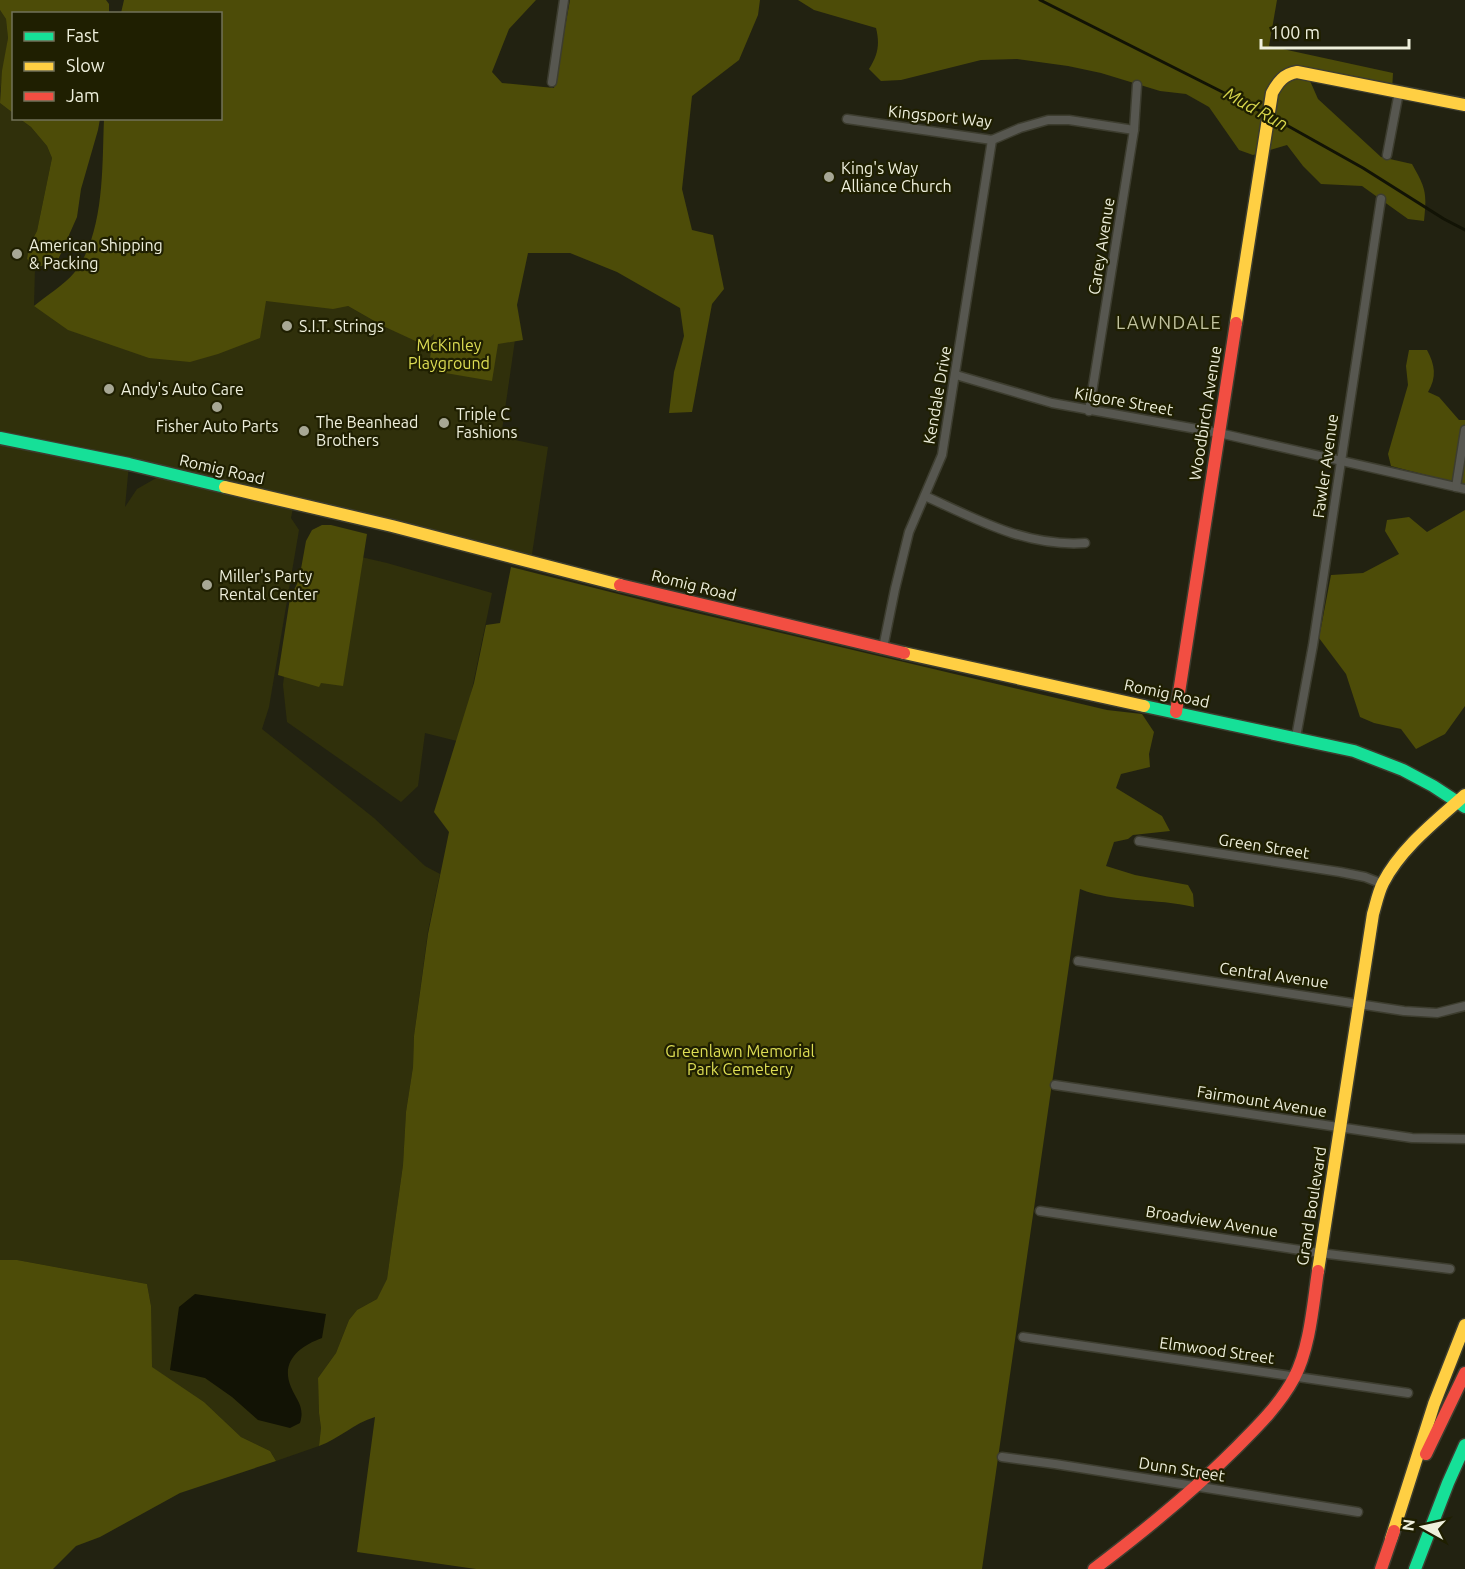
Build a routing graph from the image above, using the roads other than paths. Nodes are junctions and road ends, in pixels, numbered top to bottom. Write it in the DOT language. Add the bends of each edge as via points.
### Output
graph roads {
  1 [pos="564,0"];
  2 [pos="552,82"];
  3 [pos="1137,85"];
  4 [pos="1399,92"];
  5 [pos="1465,105"];
  6 [pos="847,119"];
  7 [pos="1134,130"];
  8 [pos="992,140"];
  9 [pos="1387,155"];
  10 [pos="1381,199"];
  11 [pos="956,375"];
  12 [pos="1089,411"];
  13 [pos="1465,430"];
  14 [pos="1219,433"];
  15 [pos="0,438"];
  16 [pos="1341,461"];
  17 [pos="1456,487"];
  18 [pos="1465,489"];
  19 [pos="926,496"];
  20 [pos="1085,543"];
  21 [pos="883,648"];
  22 [pos="1176,712"];
  23 [pos="1296,737"];
  24 [pos="1463,801"];
  25 [pos="1139,841"];
  26 [pos="1383,884"];
  27 [pos="1078,961"];
  28 [pos="1359,1002"];
  29 [pos="1465,1006"];
  30 [pos="1055,1085"];
  31 [pos="1339,1128"];
  32 [pos="1465,1139"];
  33 [pos="1040,1211"];
  34 [pos="1320,1253"];
  35 [pos="1450,1269"];
  36 [pos="1465,1325"];
  37 [pos="1023,1337"];
  38 [pos="1465,1373"];
  39 [pos="1294,1376"];
  40 [pos="1408,1393"];
  41 [pos="1465,1445"];
  42 [pos="1002,1457"];
  43 [pos="1197,1487"];
  44 [pos="1358,1512"];
  45 [pos="1391,1539"];
  46 [pos="1094,1569"];
  47 [pos="1381,1569"];
  48 [pos="1415,1569"];
  1 -- 2 [label="street"];
  3 -- 7 [label="street, Carey Avenue"];
  4 -- 5 [label="main road"];
  4 -- 9 [label="street"];
  4 -- 14 [label="main road, Woodbirch Avenue" via="1297,72 1286,75 1276,85 1266,127"];
  6 -- 8 [label="street, Kingsport Way"];
  7 -- 8 [label="street, Kingsport Way" via="1048,120"];
  7 -- 12 [label="street, Carey Avenue"];
  8 -- 11 [label="street, Kendale Drive"];
  10 -- 16 [label="street, Fawler Avenue"];
  11 -- 12 [label="street, Kilgore Street"];
  11 -- 19 [label="street, Kendale Drive" via="942,455"];
  12 -- 14 [label="street, Kilgore Street"];
  13 -- 17 [label="street"];
  14 -- 16 [label="street, Kilgore Street"];
  14 -- 22 [label="main road, Woodbirch Avenue"];
  15 -- 21 [label="main road, Romig Road" via="392,526"];
  16 -- 17 [label="street, Kilgore Street"];
  16 -- 23 [label="street, Fawler Avenue"];
  17 -- 18 [label="street, Kilgore Street"];
  19 -- 20 [label="street" via="1034,540"];
  19 -- 21 [label="street, Kendale Drive" via="909,532"];
  21 -- 22 [label="main road, Romig Road"];
  22 -- 23 [label="main road, Romig Road"];
  23 -- 24 [label="main road, Romig Road" via="1380,759"];
  24 -- 26 [label="main road, Grand Boulevard" via="1401,859"];
  25 -- 26 [label="street, Green Street" via="1340,872"];
  26 -- 28 [label="main road, Grand Boulevard" via="1373,914"];
  27 -- 28 [label="street, Central Avenue"];
  28 -- 29 [label="street, Central Avenue" via="1427,1013"];
  28 -- 31 [label="main road, Grand Boulevard"];
  30 -- 31 [label="street, Fairmount Avenue"];
  31 -- 32 [label="street, Fairmount Avenue" via="1412,1138"];
  31 -- 34 [label="main road, Grand Boulevard"];
  33 -- 34 [label="street, Broadview Avenue"];
  34 -- 35 [label="street, Broadview Avenue"];
  34 -- 39 [label="main road, Grand Boulevard" via="1311,1319"];
  36 -- 45 [label="main road" via="1414,1462"];
  37 -- 39 [label="street, Elmwood Street"];
  38 -- 45 [label="main road" via="1420,1466"];
  39 -- 40 [label="street, Elmwood Street"];
  39 -- 43 [label="main road, Grand Boulevard" via="1276,1406"];
  41 -- 48 [label="main road"];
  42 -- 43 [label="street, Dunn Street"];
  43 -- 44 [label="street, Dunn Street"];
  43 -- 46 [label="main road, Grand Boulevard"];
  45 -- 47 [label="main road"];
}
